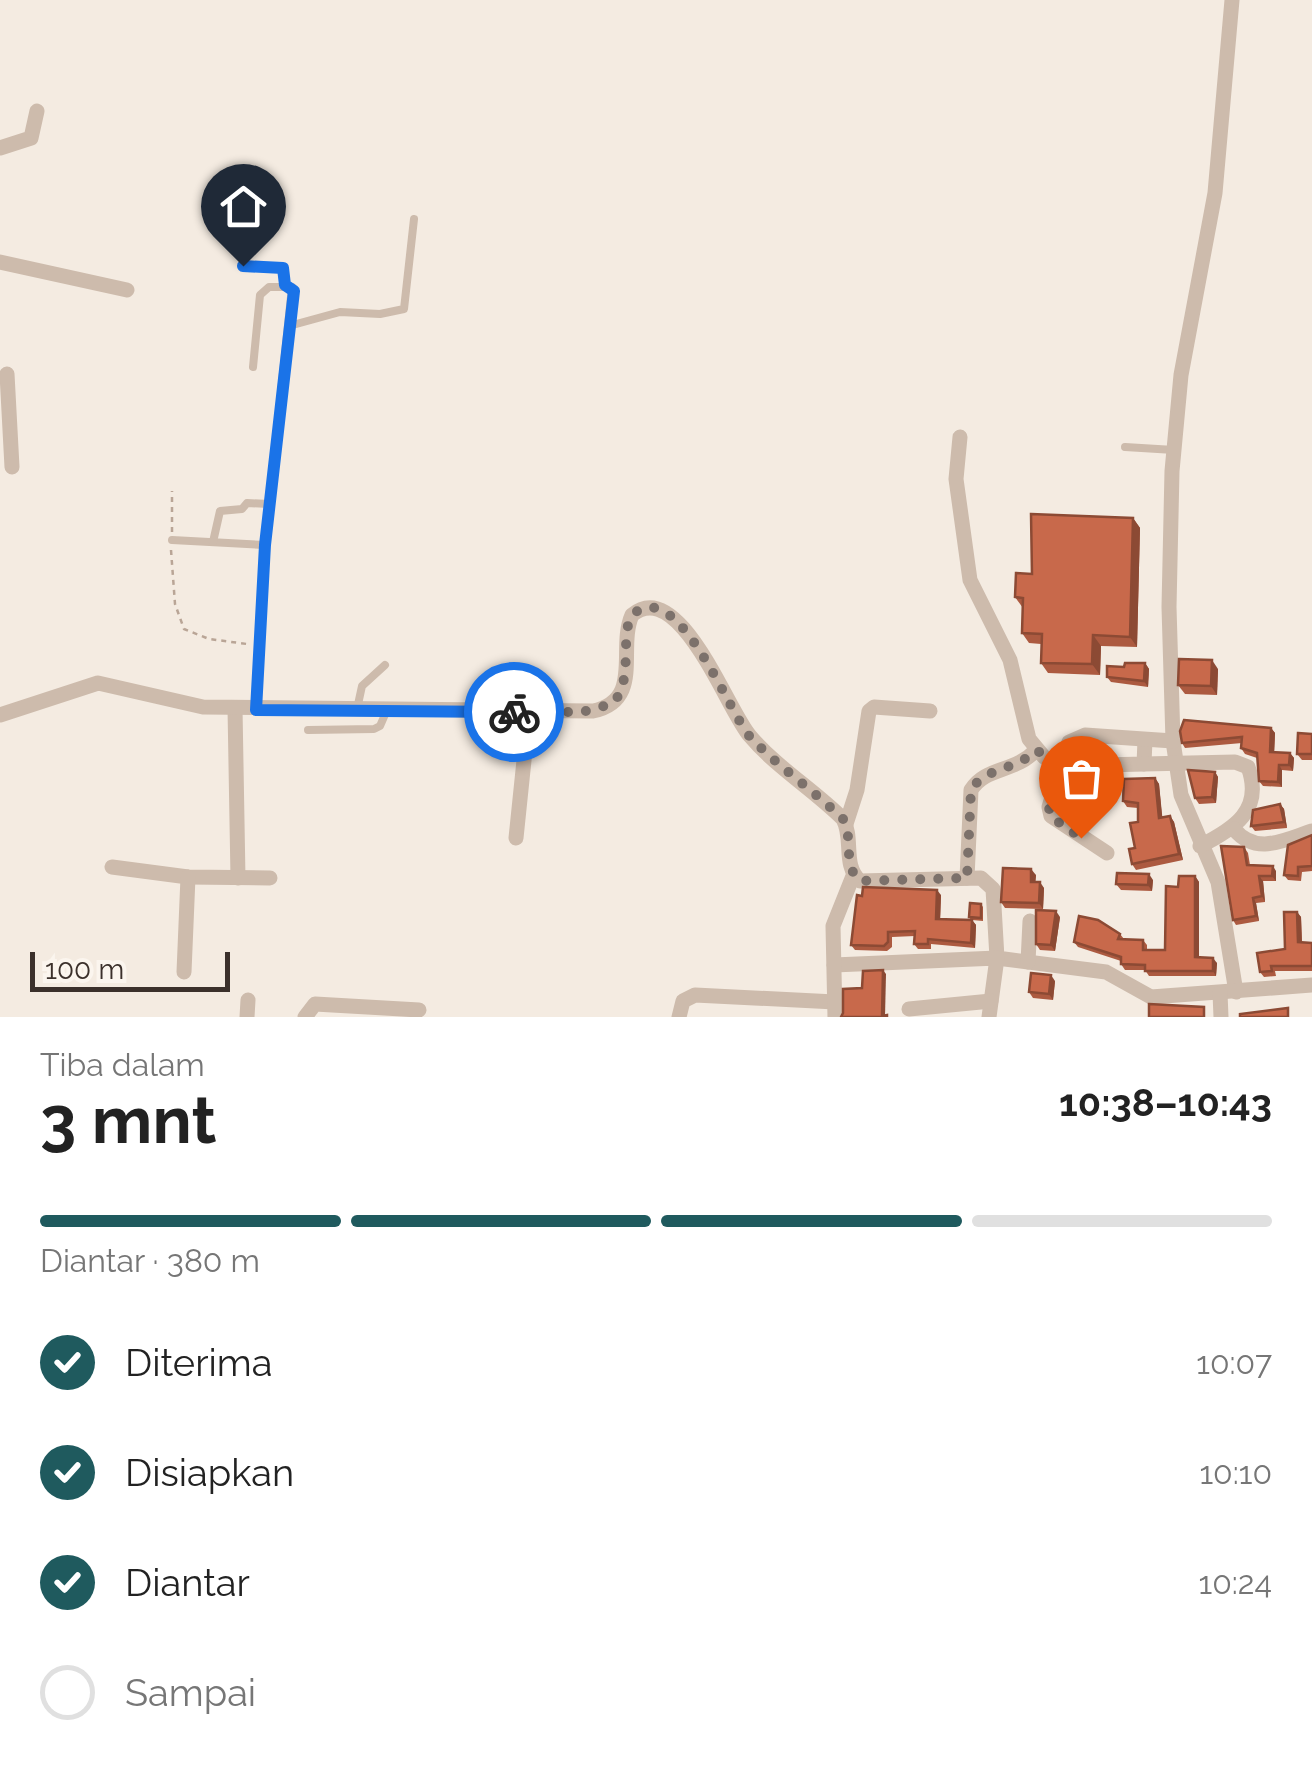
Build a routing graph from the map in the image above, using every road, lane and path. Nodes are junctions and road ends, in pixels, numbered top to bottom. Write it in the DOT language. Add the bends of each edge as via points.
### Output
graph roads {
  1 [pos="1232,0"];
  2 [pos="37,112"];
  3 [pos="0,148"];
  4 [pos="414,219"];
  5 [pos="0,262"];
  6 [pos="243,266"];
  7 [pos="285,285"];
  8 [pos="127,290"];
  9 [pos="290,326"];
  10 [pos="253,367"];
  11 [pos="7,374"];
  12 [pos="4,410"];
  13 [pos="960,436"];
  14 [pos="1124,448"];
  15 [pos="1174,450"];
  16 [pos="12,467"];
  17 [pos="172,492"];
  18 [pos="269,504"];
  19 [pos="172,540"];
  20 [pos="214,542"];
  21 [pos="265,545"];
  22 [pos="258,646"];
  23 [pos="385,665"];
  24 [pos="235,708"];
  25 [pos="357,709"];
  26 [pos="256,710"];
  27 [pos="387,710"];
  28 [pos="930,711"];
  29 [pos="529,712"];
  30 [pos="0,714"];
  31 [pos="308,730"];
  32 [pos="1144,740"];
  33 [pos="1172,741"];
  34 [pos="1036,750"];
  35 [pos="1144,764"];
  36 [pos="1177,764"];
  37 [pos="1062,766"];
  38 [pos="846,824"];
  39 [pos="1234,828"];
  40 [pos="1312,831"];
  41 [pos="516,838"];
  42 [pos="1200,846"];
  43 [pos="1107,853"];
  44 [pos="112,867"];
  45 [pos="853,876"];
  46 [pos="188,877"];
  47 [pos="238,878"];
  48 [pos="270,878"];
  49 [pos="967,878"];
  50 [pos="1030,921"];
  51 [pos="997,958"];
  52 [pos="1028,962"];
  53 [pos="834,965"];
  54 [pos="184,972"];
  55 [pos="1312,985"];
  56 [pos="1228,992"];
  57 [pos="909,1009"];
  58 [pos="990,1009"];
  59 [pos="419,1010"];
  60 [pos="835,1010"];
  61 [pos="305,1017"];
  62 [pos="679,1017"];
  63 [pos="1221,1017"];
  1 -- 15 [label="street" via="1215,194 1180,376"];
  2 -- 3 [label="street" via="31,138"];
  4 -- 9 [label="lane" via="404,309 340,312"];
  5 -- 8 [label="street"];
  6 -- 7 [label="lane" via="283,268"];
  7 -- 9 [label="lane" via="294,291"];
  7 -- 10 [label="lane" via="269,286 260,295"];
  9 -- 18 [label="lane"];
  11 -- 12 [label="street"];
  12 -- 16 [label="street"];
  13 -- 34 [label="street" via="956,480 970,580 1010,660"];
  14 -- 15 [label="lane"];
  15 -- 33 [label="street"];
  17 -- 19 [label="path"];
  18 -- 20 [label="lane" via="247,502 242,509 220,511"];
  18 -- 21 [label="lane"];
  19 -- 20 [label="lane"];
  19 -- 22 [label="path" via="175,604 186,632"];
  20 -- 21 [label="lane"];
  21 -- 22 [label="lane"];
  22 -- 26 [label="lane"];
  23 -- 25 [label="lane" via="362,686"];
  24 -- 26 [label="street"];
  24 -- 30 [label="street" via="180,705 89,684"];
  24 -- 47 [label="street"];
  25 -- 26 [label="street"];
  25 -- 27 [label="street"];
  27 -- 29 [label="street"];
  27 -- 31 [label="lane" via="374,729"];
  28 -- 38 [label="street" via="869,710"];
  29 -- 38 [label="street" via="593,712 612,704 626,682 632,615 656,610 696,643 752,740"];
  29 -- 41 [label="street"];
  32 -- 33 [label="street"];
  32 -- 35 [label="street"];
  32 -- 37 [label="street" via="1076,737"];
  33 -- 36 [label="street"];
  34 -- 37 [label="street"];
  34 -- 49 [label="street" via="1015,768 988,773 971,790"];
  35 -- 36 [label="street"];
  35 -- 37 [label="street"];
  36 -- 39 [label="street" via="1248,767 1251,804"];
  36 -- 42 [label="street"];
  37 -- 43 [label="street" via="1050,816"];
  38 -- 45 [label="street"];
  39 -- 40 [label="street" via="1248,842 1268,845"];
  39 -- 42 [label="street"];
  42 -- 56 [label="street" via="1218,882"];
  44 -- 46 [label="street"];
  45 -- 49 [label="street" via="864,882"];
  45 -- 53 [label="street" via="835,916"];
  46 -- 47 [label="street"];
  46 -- 54 [label="street"];
  47 -- 48 [label="street"];
  49 -- 51 [label="street" via="992,888"];
  50 -- 52 [label="street"];
  51 -- 52 [label="street"];
  51 -- 53 [label="street"];
  51 -- 58 [label="street"];
  52 -- 56 [label="street" via="1106,972 1151,997"];
  53 -- 60 [label="street"];
  55 -- 56 [label="street"];
  56 -- 63 [label="street"];
  57 -- 58 [label="street"];
  59 -- 61 [label="street" via="315,1004"];
  60 -- 62 [label="street" via="695,995 679,1006"];
}
